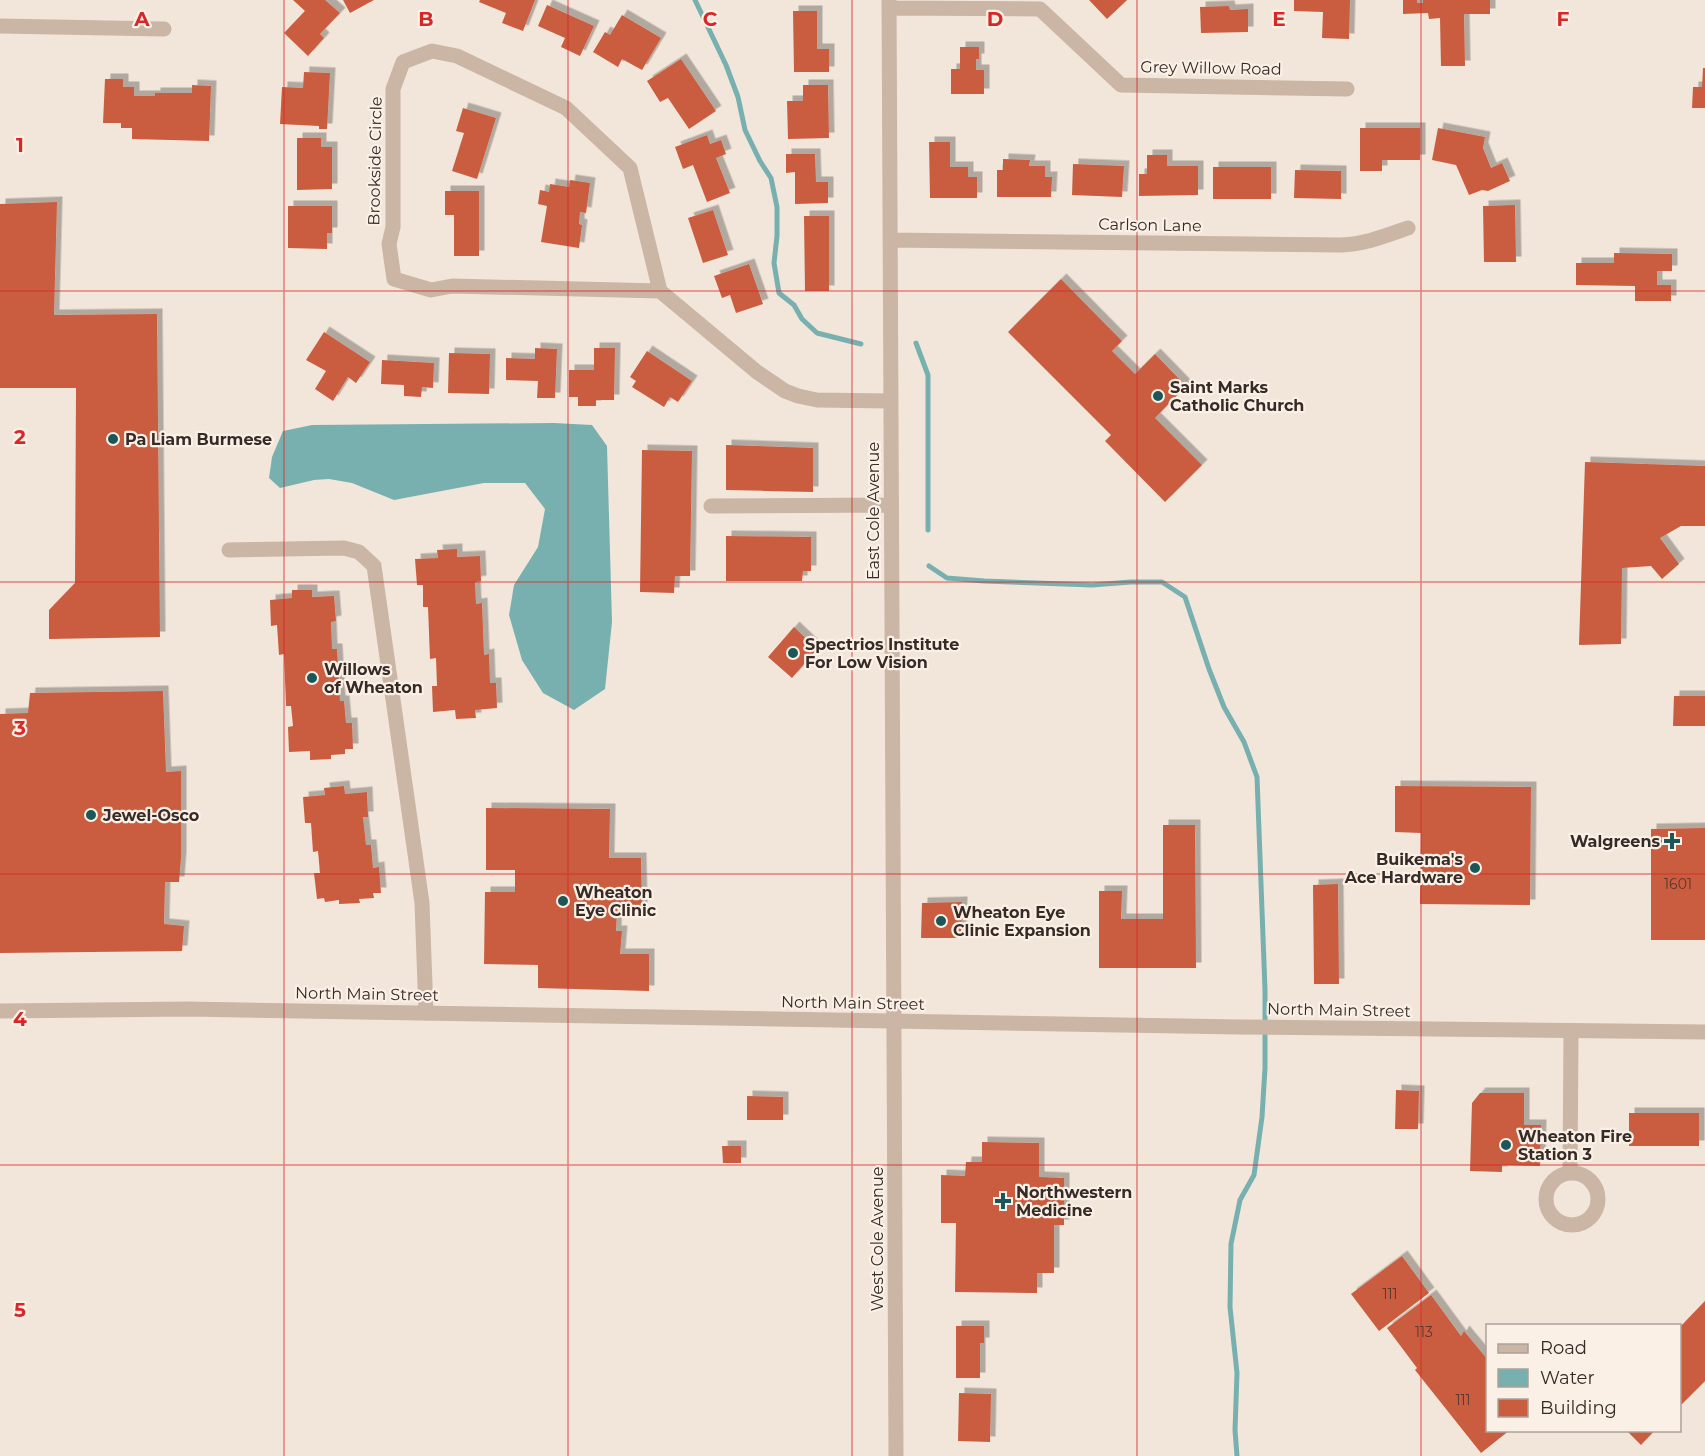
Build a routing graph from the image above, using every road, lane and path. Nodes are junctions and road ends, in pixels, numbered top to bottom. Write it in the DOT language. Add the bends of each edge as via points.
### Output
graph roads {
  1 [pos="889,4"];
  2 [pos="0,26"];
  3 [pos="164,29"];
  4 [pos="1347,89"];
  5 [pos="1408,228"];
  6 [pos="890,240"];
  7 [pos="660,291"];
  8 [pos="890,401"];
  9 [pos="891,505"];
  10 [pos="711,506"];
  11 [pos="229,549"];
  12 [pos="0,1011"];
  13 [pos="426,1013"];
  14 [pos="894,1021"];
  15 [pos="1571,1031"];
  16 [pos="1705,1032"];
  17 [pos="1570,1172"];
  18 [pos="896,1456"];
  1 -- 4 [label="street, Grey Willow Road" via="1040,9 1121,85"];
  1 -- 6 [label="street, East Cole Avenue"];
  2 -- 3 [label="street"];
  5 -- 6 [label="street, Carlson Lane" via="1357,245"];
  6 -- 8 [label="street, East Cole Avenue"];
  7 -- 7 [label="street, Brookside Circle" via="452,286 431,290 394,279 389,244 393,227 393,89 403,62 432,51 457,56 566,108 630,168"];
  7 -- 8 [label="street" via="785,391 817,400"];
  8 -- 9 [label="street, East Cole Avenue"];
  9 -- 10 [label="street"];
  9 -- 14 [label="street, East Cole Avenue"];
  11 -- 13 [label="street" via="344,548 359,552 374,566 422,903"];
  12 -- 13 [label="street, North Main Street"];
  13 -- 14 [label="street, North Main Street"];
  14 -- 15 [label="street, North Main Street"];
  14 -- 18 [label="street, West Cole Avenue"];
  15 -- 16 [label="street, North Main Street"];
  15 -- 17 [label="street"];
}
